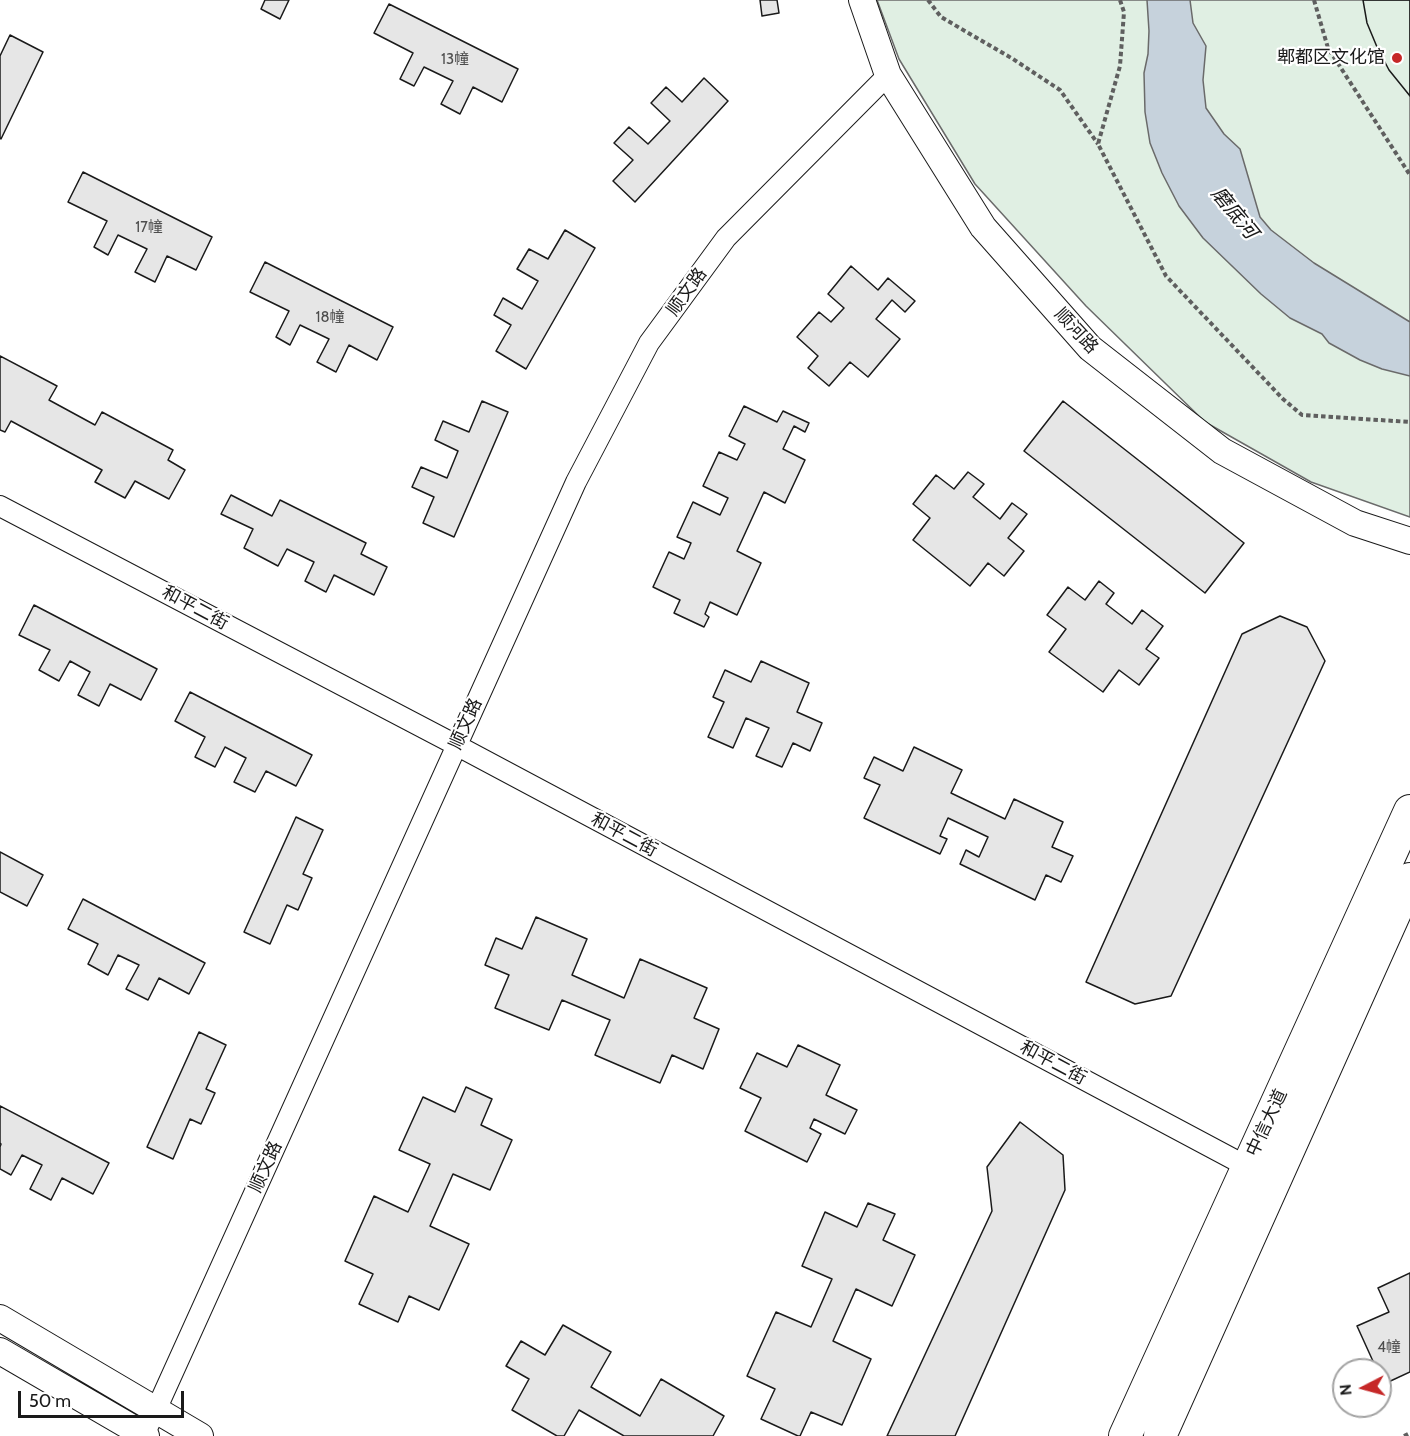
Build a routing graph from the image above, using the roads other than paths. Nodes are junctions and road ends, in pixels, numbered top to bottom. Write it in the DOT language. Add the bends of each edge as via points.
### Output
graph roads {
  1 [pos="862,0"];
  2 [pos="888,75"];
  3 [pos="0,506"];
  4 [pos="1410,541"];
  5 [pos="456,746"];
  6 [pos="1410,811"];
  7 [pos="1410,879"];
  8 [pos="1248,1167"];
  9 [pos="0,1318"];
  10 [pos="0,1351"];
  11 [pos="156,1410"];
  12 [pos="144,1436"];
  13 [pos="200,1436"];
  14 [pos="1125,1436"];
  15 [pos="1160,1436"];
  1 -- 2 [label="street, 顺河路"];
  2 -- 4 [label="street, 顺河路" via="983,227 1090,348 1222,451 1355,523"];
  2 -- 5 [label="street, 顺文路" via="726,238 649,344 576,482"];
  3 -- 5 [label="street, 和平二街"];
  5 -- 8 [label="street, 和平二街"];
  5 -- 11 [label="street, 顺文路"];
  6 -- 8 [label="main road, 中信大道"];
  7 -- 15 [label="main road, 中信大道"];
  8 -- 14 [label="main road, 中信大道"];
  9 -- 11 [label="street"];
  10 -- 12 [label="street"];
  11 -- 12 [label="street, 顺文路"];
  11 -- 13 [label="street"];
}
